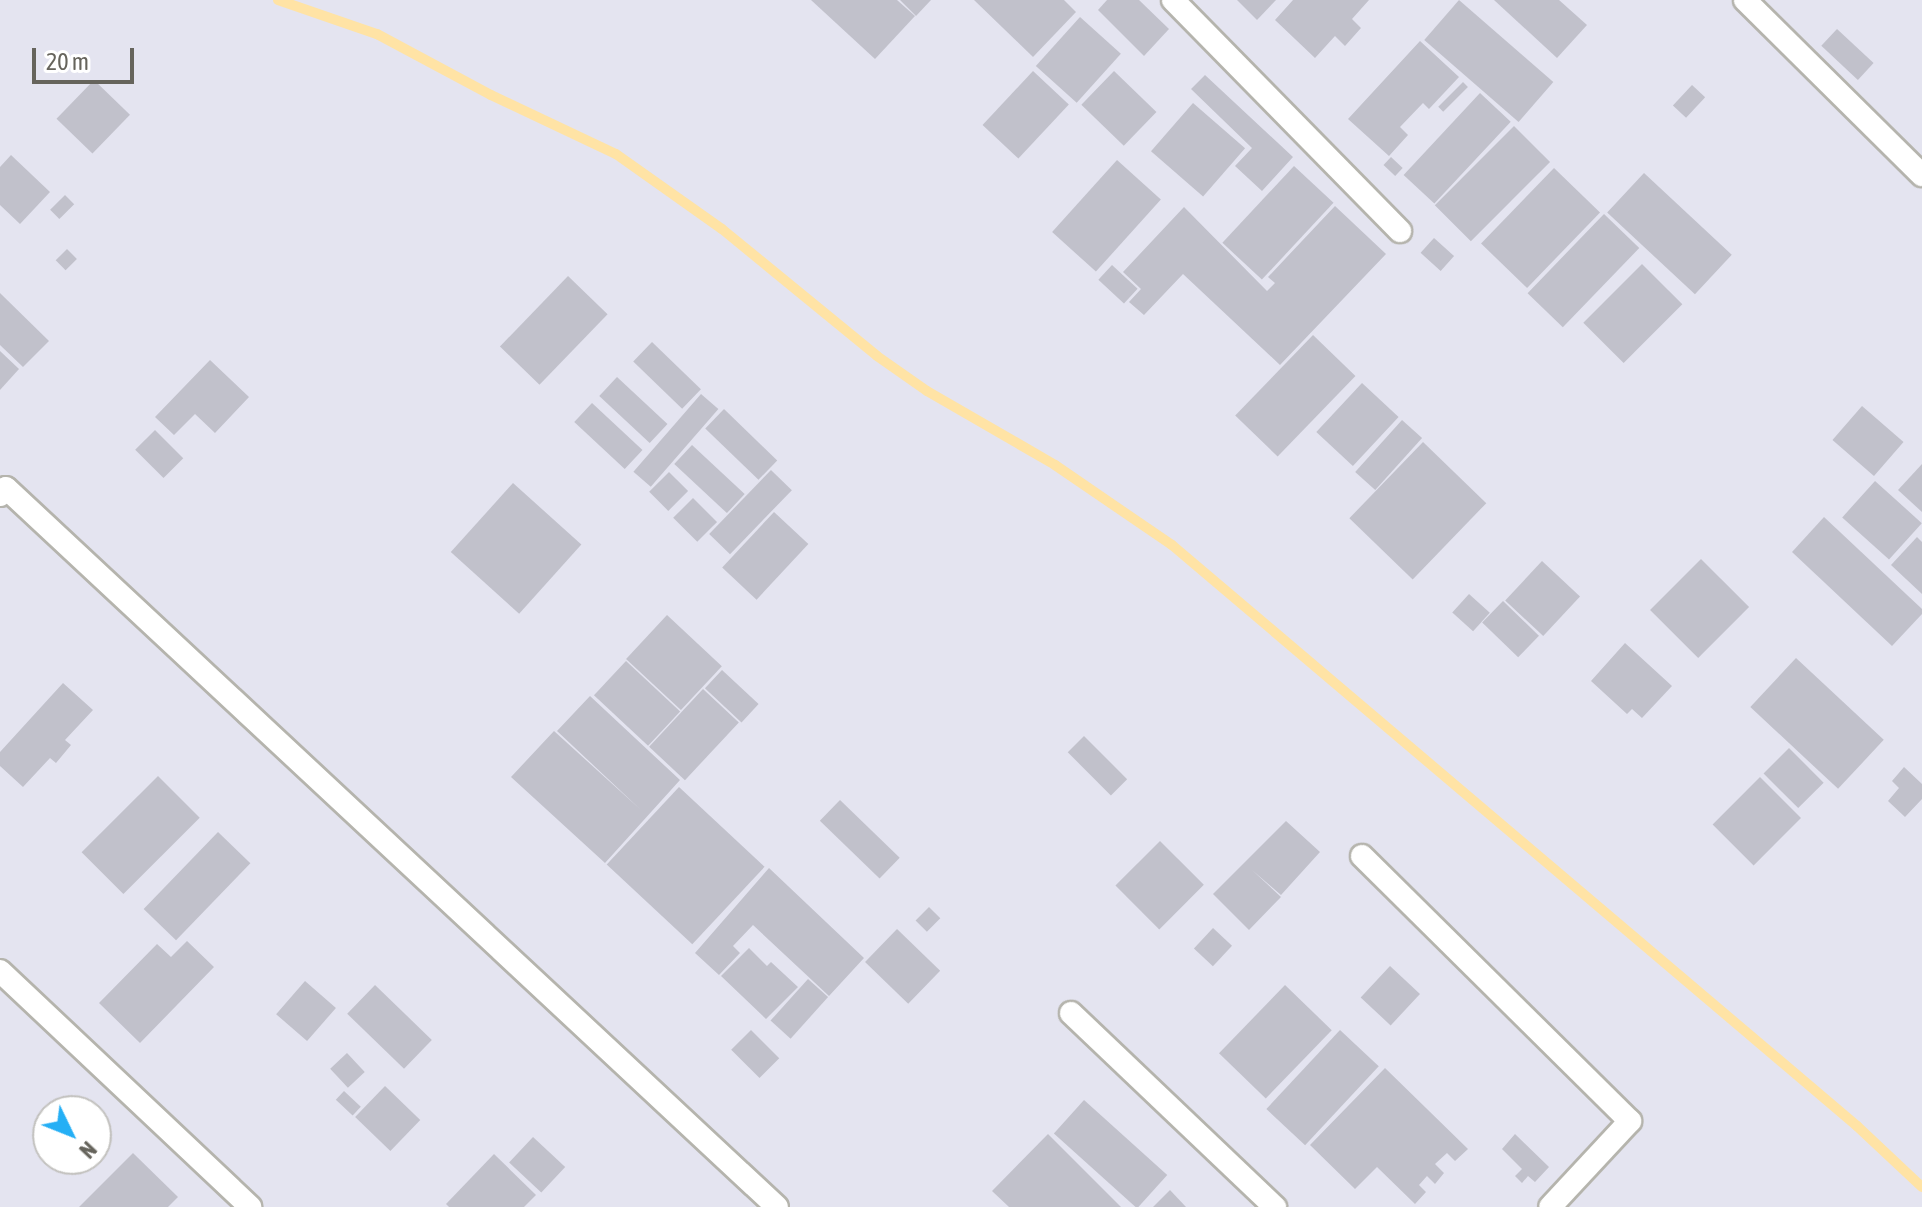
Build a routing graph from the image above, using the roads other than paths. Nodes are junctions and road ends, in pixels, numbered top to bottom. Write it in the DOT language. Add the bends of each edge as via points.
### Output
graph roads {
  1 [pos="1173,0"];
  2 [pos="1745,0"];
  3 [pos="1922,175"];
  4 [pos="1400,231"];
  5 [pos="0,495"];
  6 [pos="1362,856"];
  7 [pos="0,971"];
  8 [pos="1071,1013"];
  9 [pos="250,1207"];
  10 [pos="777,1207"];
  11 [pos="1275,1207"];
  12 [pos="1550,1207"];
  1 -- 4 [label="street"];
  2 -- 3 [label="street"];
  5 -- 10 [label="street" via="6,488"];
  6 -- 12 [label="street" via="1630,1121"];
  7 -- 9 [label="street"];
  8 -- 11 [label="street"];
}
